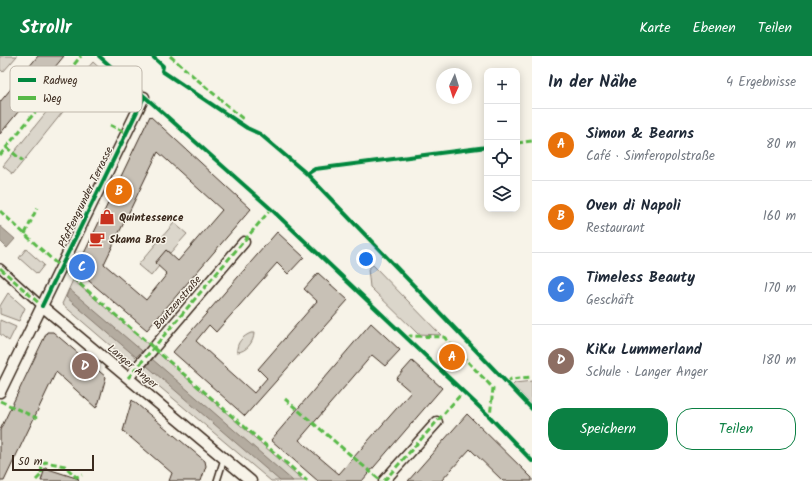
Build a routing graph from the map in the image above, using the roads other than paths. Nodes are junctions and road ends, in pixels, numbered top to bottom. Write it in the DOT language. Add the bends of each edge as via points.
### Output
graph roads {
  1 [pos="144,97"];
  2 [pos="142,101"];
  3 [pos="137,112"];
  4 [pos="244,242"];
  5 [pos="0,268"];
  6 [pos="42,306"];
  7 [pos="128,378"];
  8 [pos="0,392"];
  9 [pos="437,422"];
  10 [pos="224,459"];
  11 [pos="217,481"];
  12 [pos="251,481"];
  13 [pos="384,481"];
  1 -- 2 [label="street, Pfaffengrunder Terrasse"];
  3 -- 6 [label="street, Pfaffengrunder Terrasse"];
  4 -- 7 [label="street, Bautzenstraße"];
  5 -- 6 [label="street, Langer Anger"];
  6 -- 7 [label="street, Langer Anger"];
  6 -- 8 [label="street, Pfaffengrunder Terrasse"];
  7 -- 10 [label="street, Langer Anger"];
  9 -- 13 [label="street"];
  10 -- 11 [label="lane"];
  10 -- 12 [label="street, Langer Anger"];
}
